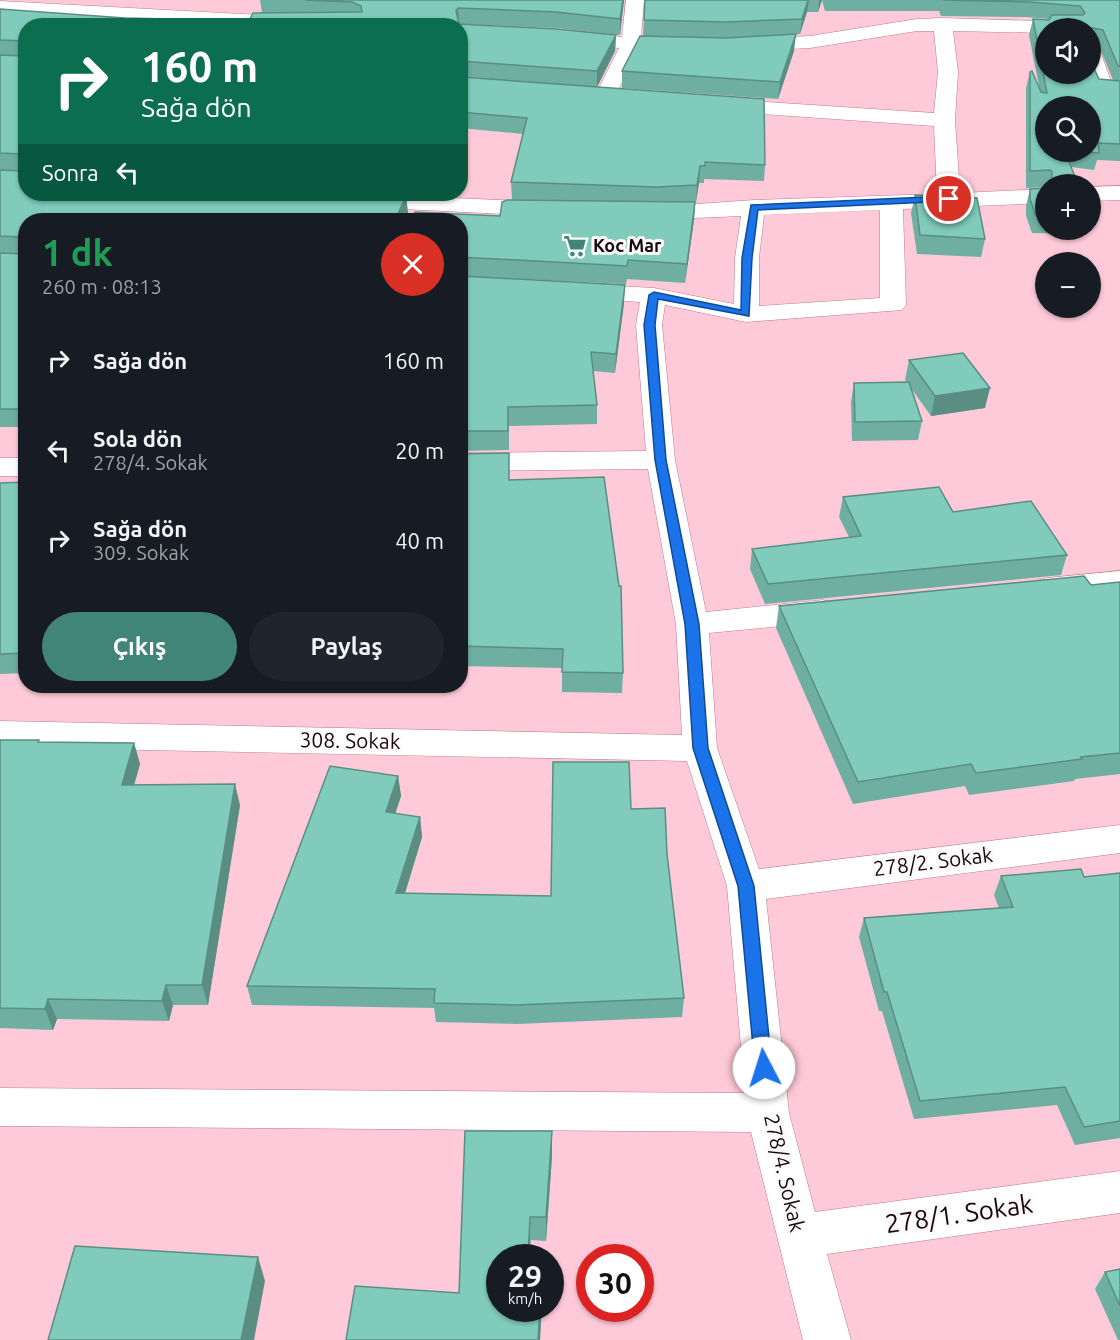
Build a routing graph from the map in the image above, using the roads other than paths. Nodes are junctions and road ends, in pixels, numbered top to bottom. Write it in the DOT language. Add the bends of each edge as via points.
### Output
graph roads {
  1 [pos="635,0"];
  2 [pos="0,7"];
  3 [pos="204,18"];
  4 [pos="1035,20"];
  5 [pos="942,24"];
  6 [pos="556,36"];
  7 [pos="631,44"];
  8 [pos="702,46"];
  9 [pos="726,46"];
  10 [pos="1101,82"];
  11 [pos="1120,90"];
  12 [pos="582,94"];
  13 [pos="605,96"];
  14 [pos="628,98"];
  15 [pos="698,103"];
  16 [pos="944,120"];
  17 [pos="1120,193"];
  18 [pos="1101,194"];
  19 [pos="1035,196"];
  20 [pos="949,199"];
  21 [pos="368,201"];
  22 [pos="891,201"];
  23 [pos="754,207"];
  24 [pos="573,210"];
  25 [pos="632,212"];
  26 [pos="551,290"];
  27 [pos="654,295"];
  28 [pos="746,314"];
  29 [pos="661,460"];
  30 [pos="468,462"];
  31 [pos="0,467"];
  32 [pos="18,467"];
  33 [pos="1120,581"];
  34 [pos="1013,592"];
  35 [pos="847,608"];
  36 [pos="692,624"];
  37 [pos="0,734"];
  38 [pos="700,748"];
  39 [pos="1120,839"];
  40 [pos="746,886"];
  41 [pos="0,1107"];
  42 [pos="768,1113"];
  43 [pos="1120,1192"];
  44 [pos="799,1236"];
  45 [pos="827,1340"];
  1 -- 7 [label="street"];
  2 -- 3 [label="street"];
  4 -- 5 [label="street"];
  5 -- 9 [label="street" via="915,17 810,42"];
  5 -- 16 [label="street" via="948,72"];
  6 -- 7 [label="street"];
  7 -- 8 [label="street"];
  7 -- 13 [label="street"];
  10 -- 11 [label="street" via="1104,90"];
  12 -- 13 [label="street"];
  13 -- 14 [label="street"];
  15 -- 16 [label="street"];
  16 -- 20 [label="street"];
  17 -- 18 [label="street"];
  19 -- 20 [label="street"];
  20 -- 22 [label="street"];
  21 -- 24 [label="street"];
  22 -- 23 [label="street"];
  22 -- 28 [label="street" via="893,305"];
  23 -- 25 [label="street"];
  23 -- 28 [label="street" via="747,258"];
  26 -- 27 [label="street"];
  27 -- 28 [label="street"];
  27 -- 29 [label="street, 278/4. Sokak" via="649,325"];
  29 -- 30 [label="street"];
  29 -- 36 [label="street, 278/4. Sokak"];
  31 -- 32 [label="street"];
  33 -- 34 [label="street"];
  35 -- 36 [label="street"];
  36 -- 38 [label="street, 278/4. Sokak"];
  37 -- 38 [label="street, 308. Sokak"];
  38 -- 40 [label="street, 278/4. Sokak"];
  39 -- 40 [label="street, 278/2. Sokak"];
  40 -- 42 [label="street, 278/4. Sokak"];
  41 -- 42 [label="street"];
  42 -- 44 [label="street, 278/4. Sokak"];
  43 -- 44 [label="street, 278/1. Sokak"];
  44 -- 45 [label="street, 278/4. Sokak"];
}
